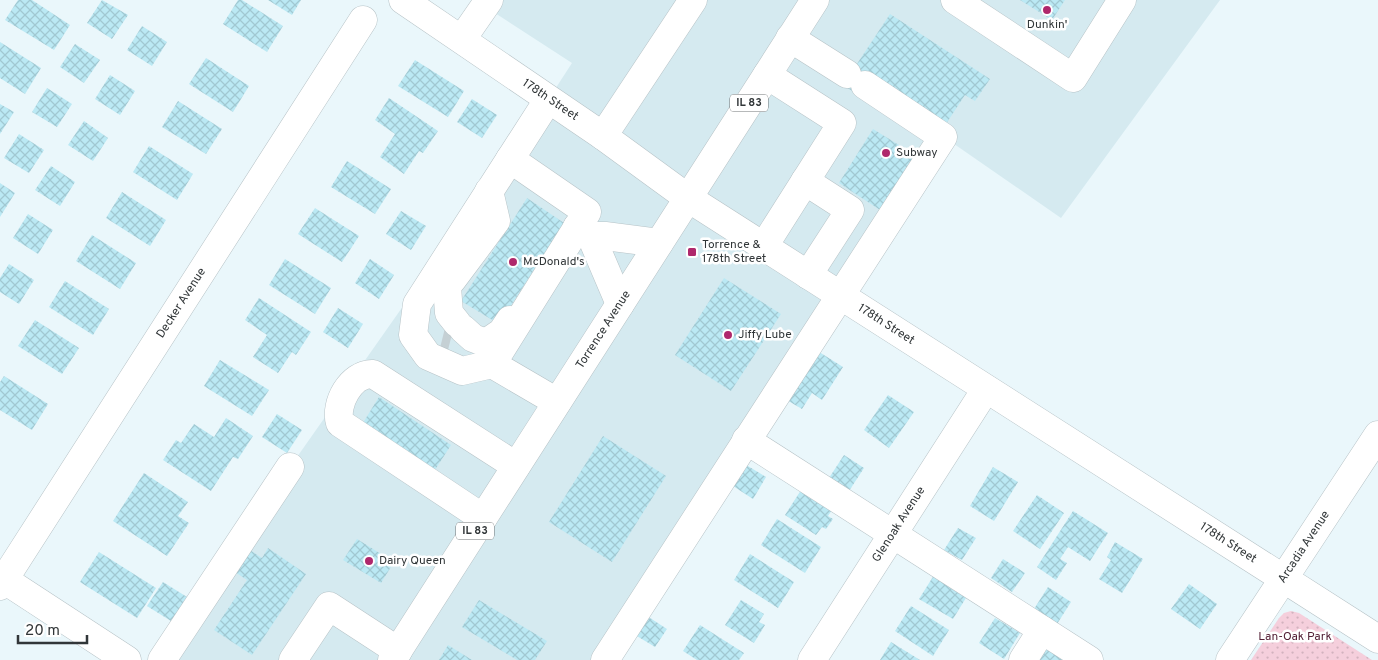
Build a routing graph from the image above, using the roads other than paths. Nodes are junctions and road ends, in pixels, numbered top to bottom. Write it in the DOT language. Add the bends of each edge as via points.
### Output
graph roads {
  1 [pos="403,0"];
  2 [pos="489,0"];
  3 [pos="693,0"];
  4 [pos="815,0"];
  5 [pos="955,0"];
  6 [pos="1103,0"];
  7 [pos="1122,0"];
  8 [pos="363,20"];
  9 [pos="790,38"];
  10 [pos="1011,38"];
  11 [pos="462,39"];
  12 [pos="767,75"];
  13 [pos="548,100"];
  14 [pos="602,136"];
  15 [pos="510,159"];
  16 [pos="805,181"];
  17 [pos="489,191"];
  18 [pos="688,198"];
  19 [pos="580,233"];
  20 [pos="659,243"];
  21 [pos="764,246"];
  22 [pos="808,275"];
  23 [pos="840,295"];
  24 [pos="620,304"];
  25 [pos="489,354"];
  26 [pos="986,389"];
  27 [pos="557,402"];
  28 [pos="1378,435"];
  29 [pos="746,440"];
  30 [pos="516,466"];
  31 [pos="290,467"];
  32 [pos="483,518"];
  33 [pos="893,534"];
  34 [pos="1283,578"];
  35 [pos="1,581"];
  36 [pos="1042,630"];
  37 [pos="1378,639"];
  38 [pos="395,655"];
  39 [pos="127,660"];
  40 [pos="162,660"];
  41 [pos="293,660"];
  42 [pos="605,660"];
  43 [pos="812,660"];
  44 [pos="1023,660"];
  45 [pos="1089,660"];
  46 [pos="1230,660"];
  1 -- 11 [label="street, 178th Street"];
  2 -- 11 [label="street"];
  3 -- 14 [label="street"];
  4 -- 9 [label="street, Torrence Avenue / IL 83"];
  5 -- 10 [label="street"];
  6 -- 10 [label="street" via="1102,7 1072,54 1056,60"];
  7 -- 10 [label="street" via="1073,78"];
  8 -- 35 [label="street, Decker Avenue"];
  9 -- 12 [label="street, Torrence Avenue / IL 83"];
  9 -- 23 [label="street" via="943,137"];
  11 -- 13 [label="street, 178th Street"];
  12 -- 16 [label="street" via="842,123"];
  12 -- 18 [label="street, Torrence Avenue / IL 83"];
  13 -- 14 [label="street, 178th Street"];
  13 -- 15 [label="street"];
  14 -- 18 [label="street, 178th Street"];
  15 -- 17 [label="street"];
  15 -- 19 [label="street" via="587,212"];
  16 -- 21 [label="street"];
  16 -- 22 [label="street" via="850,210"];
  17 -- 25 [label="street" via="496,221 447,287 434,299 427,314 426,332 473,338"];
  17 -- 25 [label="street" via="417,304 413,335 428,356 462,371"];
  18 -- 20 [label="street, Torrence Avenue / IL 83"];
  18 -- 21 [label="street, 178th Street"];
  19 -- 20 [label="street"];
  19 -- 24 [label="street"];
  19 -- 25 [label="street"];
  20 -- 24 [label="street, Torrence Avenue / IL 83"];
  21 -- 22 [label="street, 178th Street"];
  22 -- 23 [label="street, 178th Street"];
  23 -- 26 [label="street, 178th Street"];
  23 -- 29 [label="street"];
  24 -- 27 [label="street, Torrence Avenue / IL 83"];
  25 -- 27 [label="street"];
  26 -- 33 [label="street, Glenoak Avenue"];
  26 -- 34 [label="street, 178th Street"];
  27 -- 30 [label="street, Torrence Avenue / IL 83"];
  28 -- 34 [label="street, Arcadia Avenue"];
  29 -- 33 [label="street"];
  29 -- 42 [label="street"];
  30 -- 32 [label="street, Torrence Avenue / IL 83"];
  30 -- 32 [label="street" via="372,374 364,374 354,380 341,401 337,414 340,423"];
  31 -- 40 [label="street"];
  32 -- 38 [label="street, Torrence Avenue / IL 83"];
  33 -- 36 [label="street"];
  33 -- 43 [label="street, Glenoak Avenue"];
  34 -- 37 [label="street, 178th Street"];
  34 -- 46 [label="street, Arcadia Avenue"];
  35 -- 39 [label="street"];
  36 -- 44 [label="street"];
  36 -- 45 [label="street"];
  38 -- 41 [label="street" via="329,606"];
}
